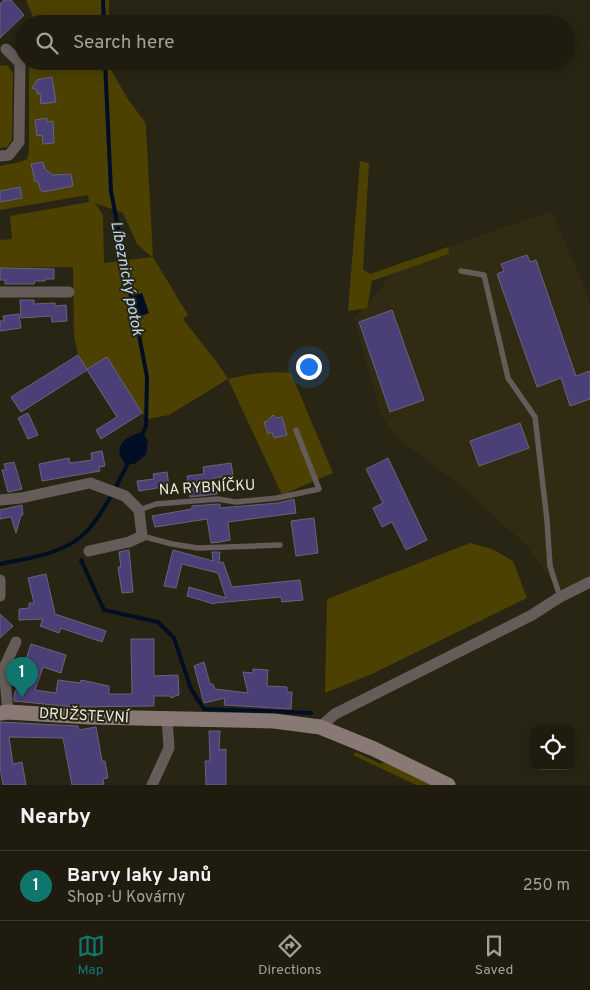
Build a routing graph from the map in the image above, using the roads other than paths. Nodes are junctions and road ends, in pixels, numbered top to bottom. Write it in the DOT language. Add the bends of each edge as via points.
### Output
graph roads {
  1 [pos="6,48"];
  2 [pos="15,58"];
  3 [pos="20,70"];
  4 [pos="0,156"];
  5 [pos="461,271"];
  6 [pos="0,292"];
  7 [pos="69,292"];
  8 [pos="296,430"];
  9 [pos="0,500"];
  10 [pos="139,510"];
  11 [pos="142,536"];
  12 [pos="280,545"];
  13 [pos="89,551"];
  14 [pos="0,580"];
  15 [pos="590,582"];
  16 [pos="0,596"];
  17 [pos="560,597"];
  18 [pos="16,642"];
  19 [pos="1,672"];
  20 [pos="4,712"];
  21 [pos="167,718"];
  22 [pos="320,727"];
  23 [pos="152,785"];
  24 [pos="448,785"];
  1 -- 2 [label="street"];
  3 -- 4 [label="street" via="20,142 9,155"];
  5 -- 17 [label="lane" via="484,275 508,378 535,417 550,566"];
  6 -- 7 [label="street"];
  8 -- 10 [label="lane, NA RYBNÍČKU" via="319,489 278,498 156,504"];
  9 -- 10 [label="street" via="90,483 125,496"];
  10 -- 11 [label="street"];
  11 -- 12 [label="lane" via="198,548"];
  11 -- 13 [label="street"];
  14 -- 16 [label="street"];
  15 -- 17 [label="street"];
  17 -- 22 [label="street" via="532,615 335,714"];
  18 -- 19 [label="street"];
  19 -- 20 [label="street" via="5,680"];
  20 -- 21 [label="street, DRUŽSTEVNÍ"];
  21 -- 22 [label="street, DRUŽSTEVNÍ" via="274,721"];
  21 -- 23 [label="street" via="169,748"];
  22 -- 24 [label="street, DRUŽSTEVNÍ"];
}
